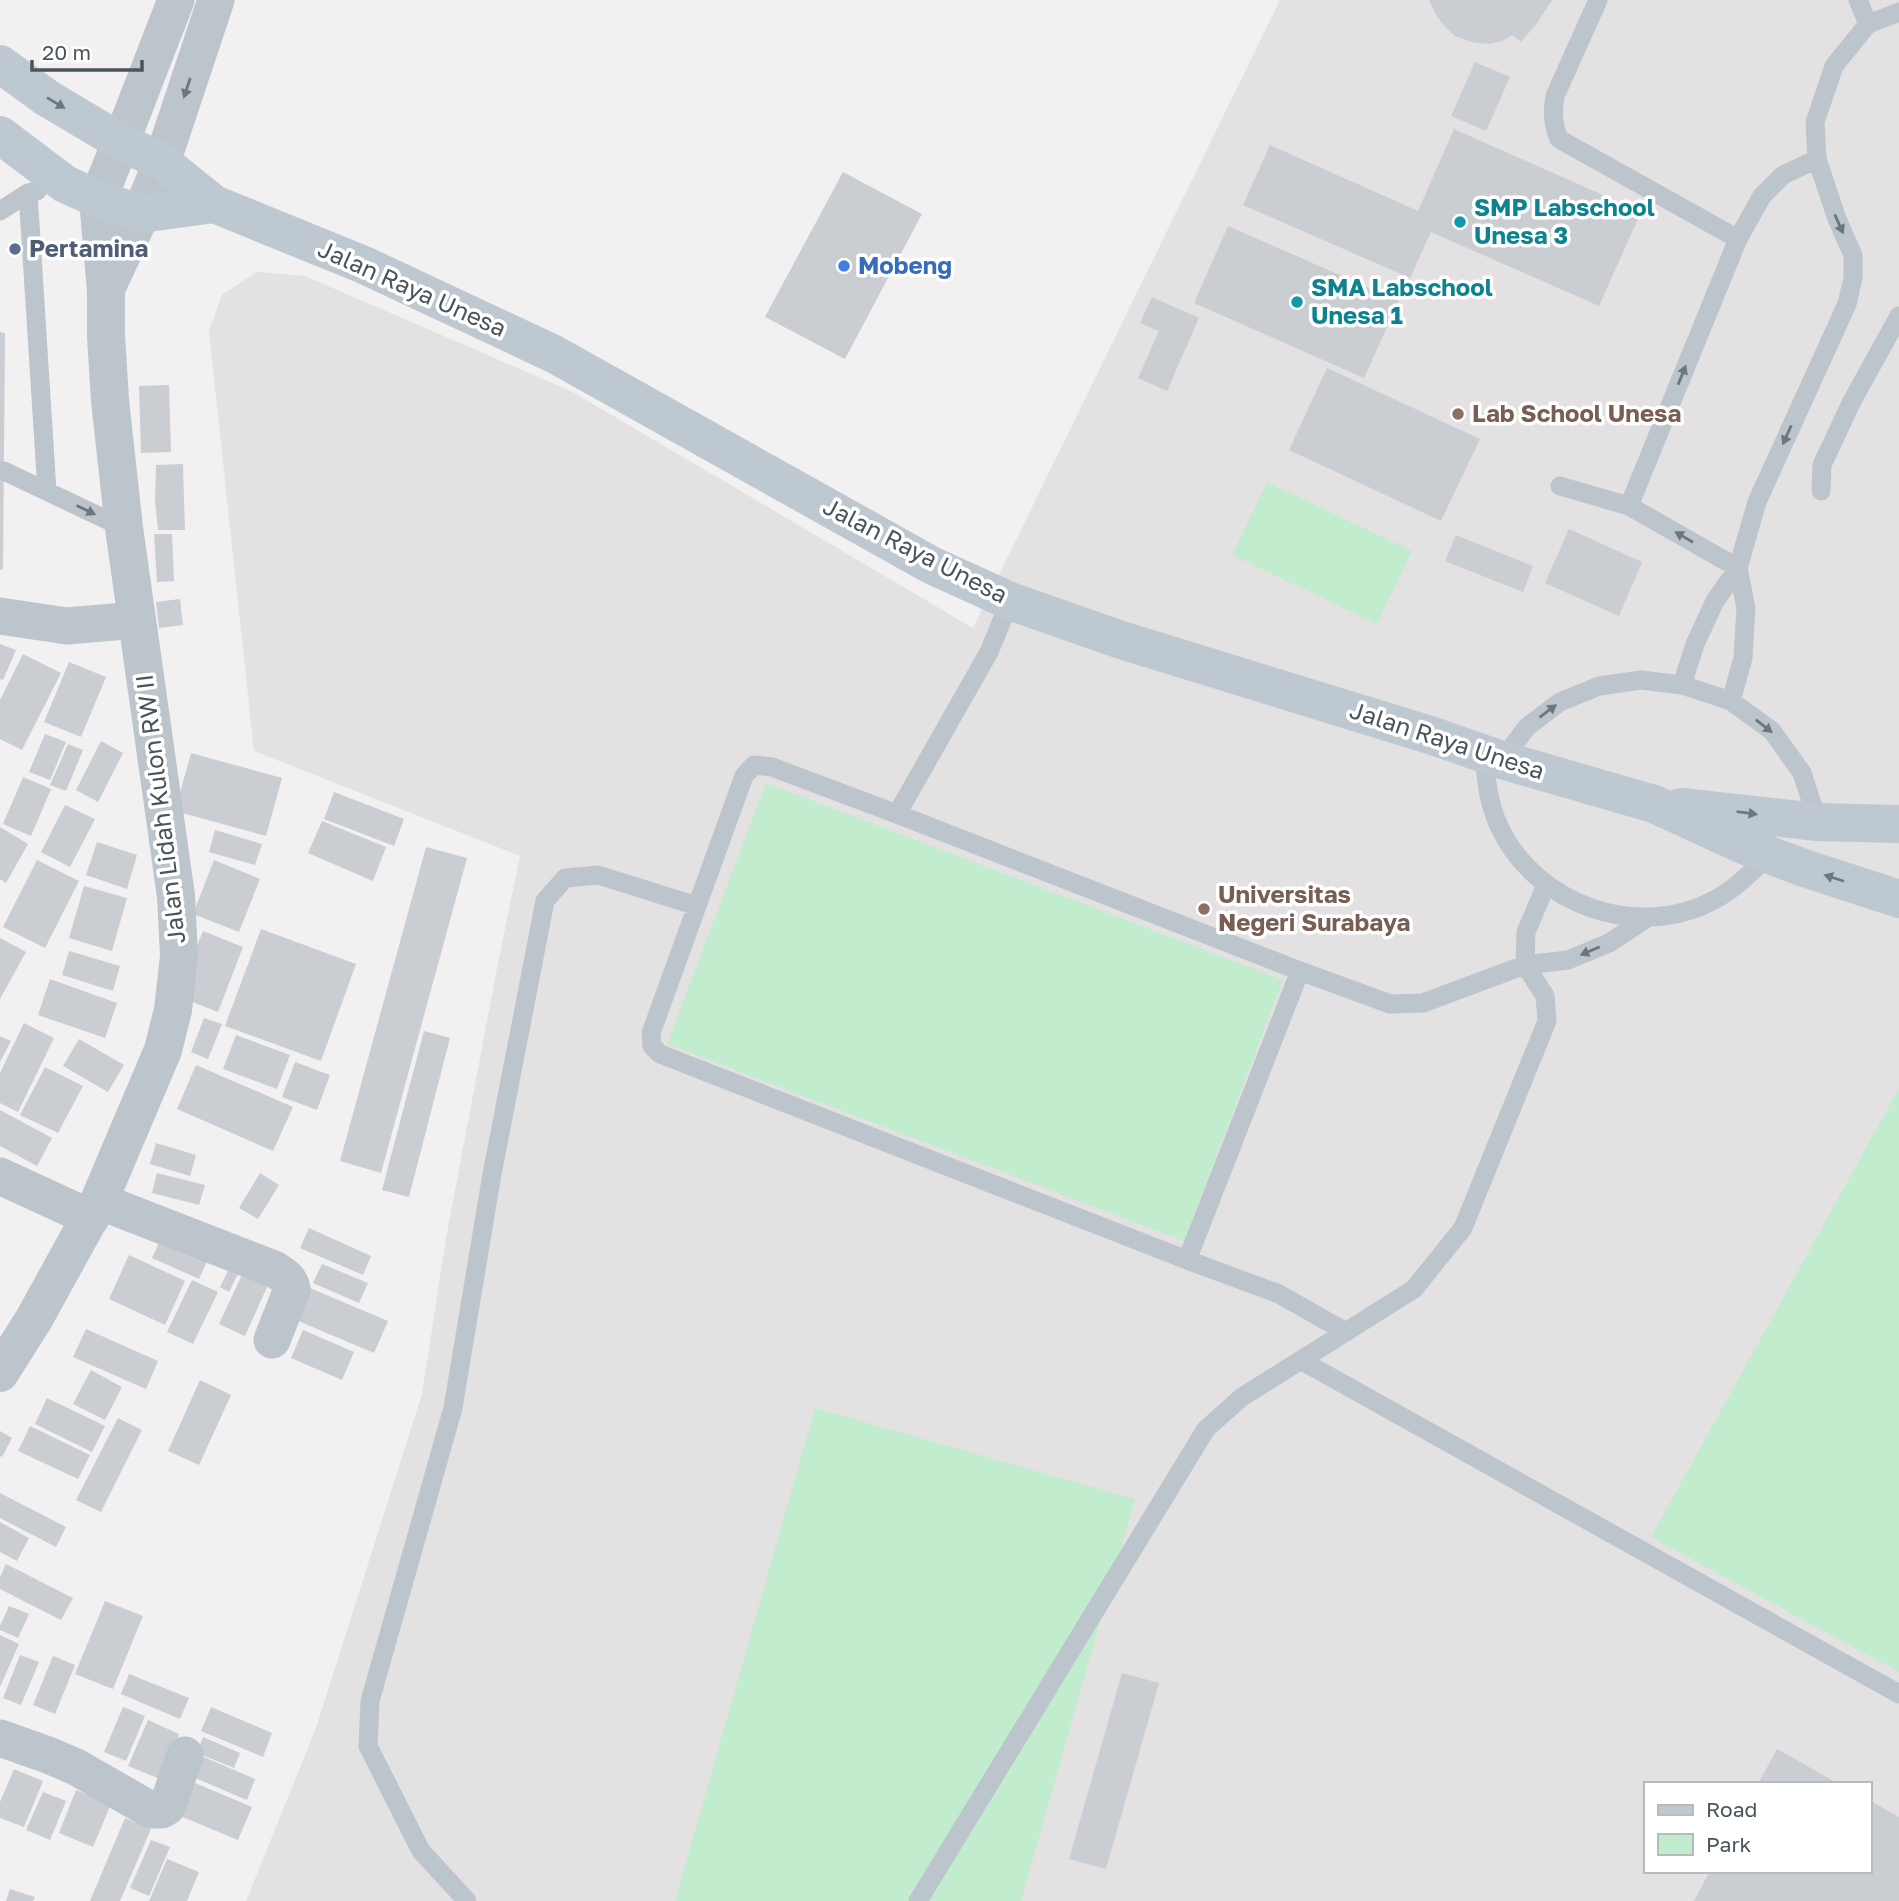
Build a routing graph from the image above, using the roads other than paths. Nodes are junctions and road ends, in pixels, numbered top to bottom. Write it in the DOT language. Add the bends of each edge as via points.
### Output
graph roads {
  1 [pos="176,0"];
  2 [pos="216,0"];
  3 [pos="1598,0"];
  4 [pos="1858,0"];
  5 [pos="1899,12"];
  6 [pos="1868,24"];
  7 [pos="0,64"];
  8 [pos="0,135"];
  9 [pos="121,142"];
  10 [pos="1816,159"];
  11 [pos="162,162"];
  12 [pos="82,191"];
  13 [pos="28,193"];
  14 [pos="214,204"];
  15 [pos="0,211"];
  16 [pos="141,214"];
  17 [pos="1738,239"];
  18 [pos="106,291"];
  19 [pos="1899,316"];
  20 [pos="4,471"];
  21 [pos="1560,486"];
  22 [pos="47,491"];
  23 [pos="1821,491"];
  24 [pos="1629,506"];
  25 [pos="124,528"];
  26 [pos="1738,568"];
  27 [pos="1010,601"];
  28 [pos="0,616"];
  29 [pos="137,620"];
  30 [pos="1682,685"];
  31 [pos="1731,701"];
  32 [pos="1493,757"];
  33 [pos="1654,804"];
  34 [pos="897,814"];
  35 [pos="1818,822"];
  36 [pos="1899,824"];
  37 [pos="1768,855"];
  38 [pos="1546,885"];
  39 [pos="1899,899"];
  40 [pos="697,906"];
  41 [pos="1647,918"];
  42 [pos="1525,965"];
  43 [pos="1300,971"];
  44 [pos="0,1176"];
  45 [pos="95,1209"];
  46 [pos="1187,1260"];
  47 [pos="1346,1332"];
  48 [pos="272,1340"];
  49 [pos="1302,1361"];
  50 [pos="0,1373"];
  51 [pos="1899,1694"];
  52 [pos="0,1738"];
  53 [pos="186,1755"];
  54 [pos="467,1901"];
  55 [pos="918,1901"];
  1 -- 9 [label="street"];
  2 -- 11 [label="street, one-way"];
  3 -- 17 [label="lane" via="1555,96 1553,124 1559,139"];
  4 -- 6 [label="lane"];
  5 -- 6 [label="lane"];
  6 -- 10 [label="lane" via="1834,66 1815,122"];
  7 -- 9 [label="main road, one-way"];
  8 -- 12 [label="main road"];
  9 -- 11 [label="main road"];
  9 -- 12 [label="street, Jalan Lidah Kulon RW II"];
  10 -- 17 [label="lane" via="1783,176 1762,195"];
  10 -- 26 [label="lane, one-way" via="1853,255 1853,278 1847,304 1757,502"];
  11 -- 14 [label="main road"];
  11 -- 16 [label="street, Jalan Lidah Kulon RW II"];
  12 -- 13 [label="lane"];
  12 -- 16 [label="main road"];
  12 -- 18 [label="street, Jalan Lidah Kulon RW II"];
  13 -- 15 [label="lane"];
  13 -- 22 [label="lane"];
  14 -- 16 [label="main road"];
  14 -- 27 [label="main road, Jalan Raya Unesa" via="364,265 554,354 931,565"];
  16 -- 18 [label="street, Jalan Lidah Kulon RW II"];
  24 -- 17 [label="lane, one-way"];
  18 -- 25 [label="street, Jalan Lidah Kulon RW II" via="110,400"];
  19 -- 23 [label="lane" via="1822,465"];
  20 -- 22 [label="lane"];
  21 -- 24 [label="lane"];
  22 -- 25 [label="lane, one-way"];
  26 -- 24 [label="lane, one-way"];
  25 -- 29 [label="street, Jalan Lidah Kulon RW II"];
  26 -- 30 [label="lane" via="1715,601"];
  26 -- 31 [label="lane" via="1746,608 1743,657"];
  27 -- 32 [label="main road, Jalan Raya Unesa"];
  27 -- 34 [label="lane" via="989,652"];
  28 -- 29 [label="street" via="67,626"];
  29 -- 45 [label="street, Jalan Lidah Kulon RW II" via="176,896 179,956 163,1050"];
  30 -- 31 [label="lane"];
  32 -- 30 [label="lane, one-way" via="1560,702 1599,686 1641,680"];
  31 -- 35 [label="lane, one-way" via="1772,732 1802,773"];
  32 -- 33 [label="main road, Jalan Raya Unesa"];
  32 -- 38 [label="lane" via="1487,791 1499,826 1519,858"];
  33 -- 35 [label="main road, Jalan Raya Unesa, one-way"];
  33 -- 37 [label="main road, Jalan Raya Unesa"];
  34 -- 40 [label="lane" via="772,767 754,765 744,776"];
  34 -- 43 [label="lane"];
  35 -- 36 [label="main road, Jalan Raya Unesa"];
  39 -- 37 [label="main road, Jalan Raya Unesa, one-way"];
  37 -- 41 [label="lane" via="1744,880 1715,900"];
  38 -- 41 [label="lane" via="1578,904"];
  38 -- 42 [label="lane" via="1526,932"];
  40 -- 46 [label="lane" via="651,1033 652,1046 660,1054"];
  40 -- 54 [label="lane" via="598,875 565,878 545,901 453,1408 370,1701 368,1746 421,1851"];
  41 -- 42 [label="lane, one-way" via="1609,943 1568,961"];
  42 -- 43 [label="lane" via="1423,1003 1390,1004"];
  42 -- 47 [label="lane" via="1545,996 1547,1021 1463,1228 1414,1289"];
  43 -- 46 [label="lane"];
  44 -- 45 [label="street"];
  45 -- 48 [label="street" via="274,1269 286,1277 292,1289"];
  45 -- 50 [label="street, Jalan Lidah Kulon RW II"];
  46 -- 47 [label="lane" via="1279,1294"];
  47 -- 49 [label="lane"];
  49 -- 51 [label="lane"];
  49 -- 55 [label="lane" via="1242,1397 1206,1429"];
  52 -- 53 [label="street" via="76,1767 151,1810 167,1807"];
}
